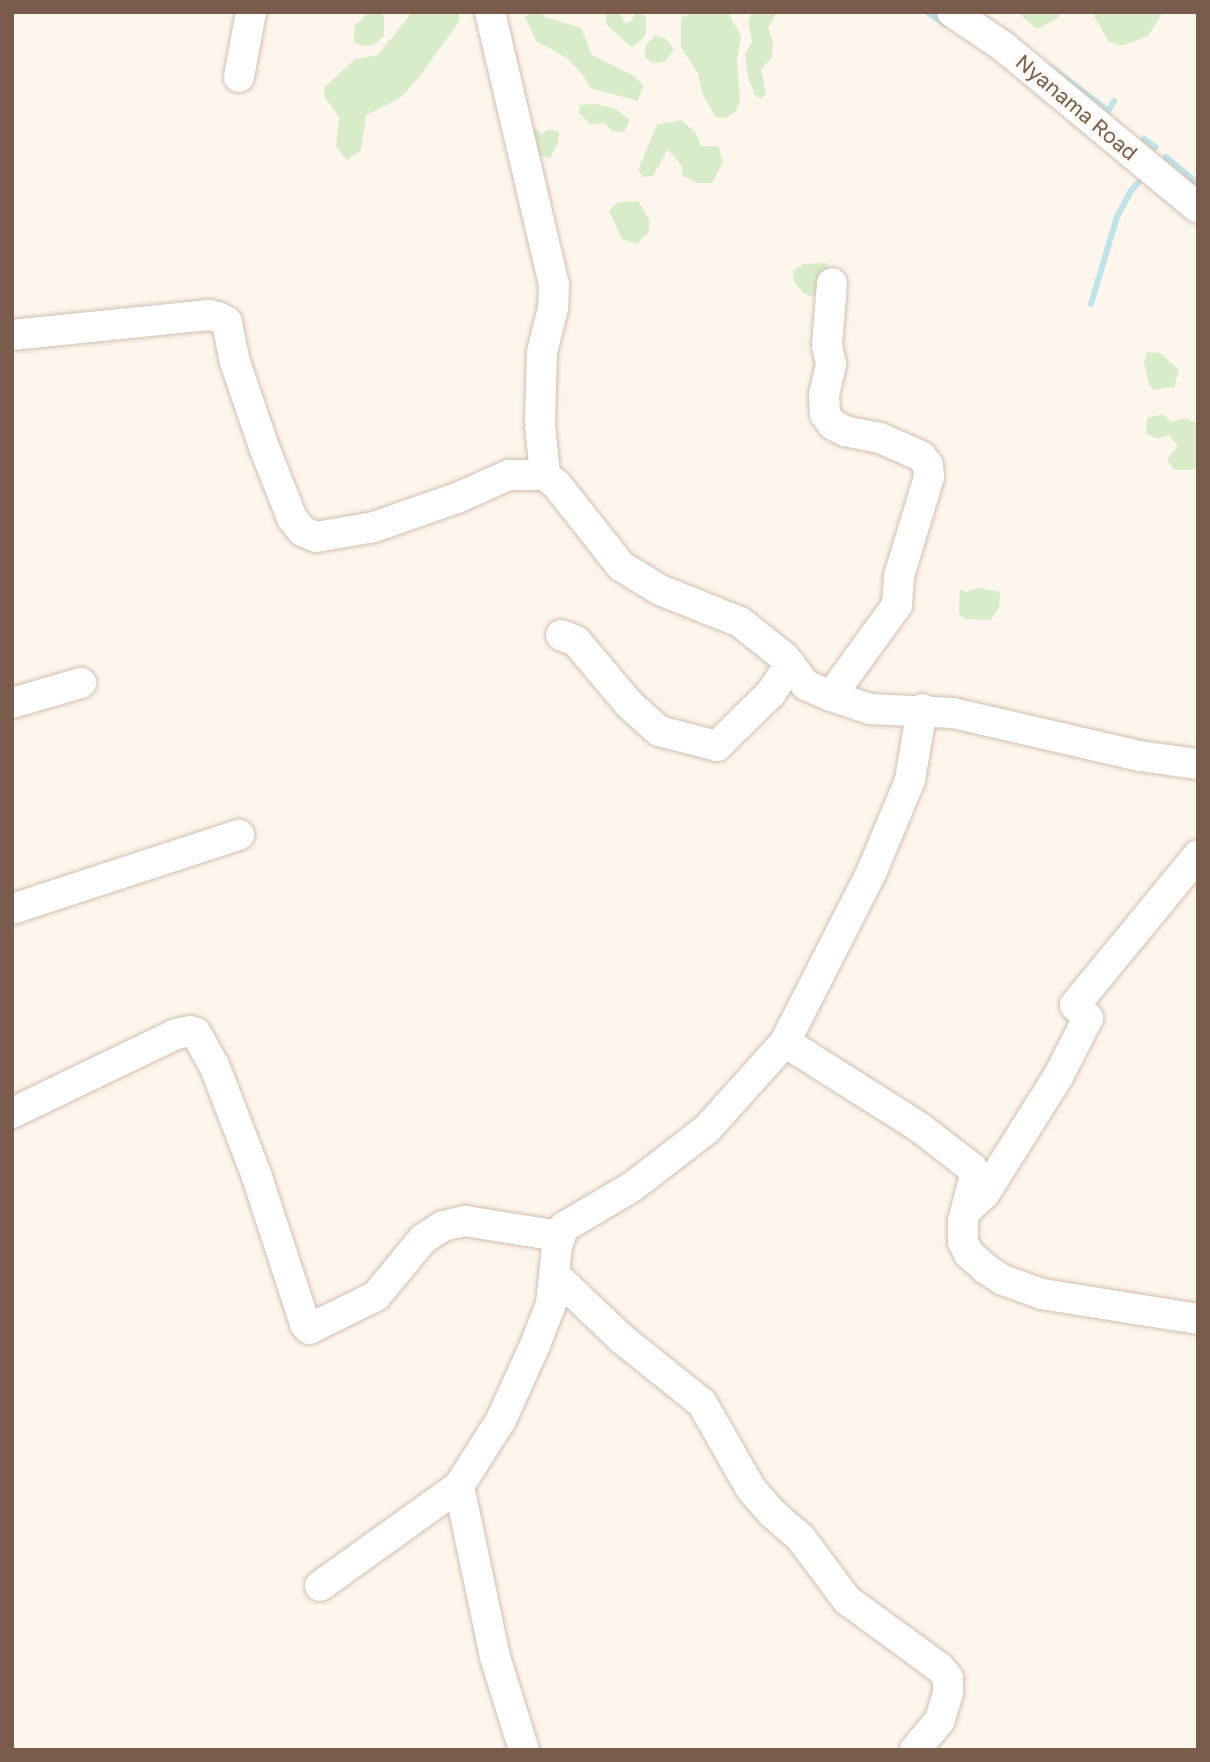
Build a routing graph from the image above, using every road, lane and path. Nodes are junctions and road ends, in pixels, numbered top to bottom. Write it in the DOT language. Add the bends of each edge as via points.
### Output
graph roads {
  1 [pos="251,12"];
  2 [pos="490,12"];
  3 [pos="952,12"];
  4 [pos="239,77"];
  5 [pos="1198,208"];
  6 [pos="832,283"];
  7 [pos="12,335"];
  8 [pos="545,475"];
  9 [pos="561,635"];
  10 [pos="790,664"];
  11 [pos="81,683"];
  12 [pos="831,696"];
  13 [pos="12,703"];
  14 [pos="922,709"];
  15 [pos="1198,764"];
  16 [pos="239,835"];
  17 [pos="1198,855"];
  18 [pos="12,909"];
  19 [pos="785,1042"];
  20 [pos="12,1112"];
  21 [pos="966,1210"];
  22 [pos="559,1236"];
  23 [pos="555,1275"];
  24 [pos="1198,1319"];
  25 [pos="459,1486"];
  26 [pos="320,1586"];
  27 [pos="524,1750"];
  28 [pos="915,1750"];
  1 -- 4 [label="street"];
  2 -- 8 [label="street" via="554,285 542,352 540,425"];
  3 -- 5 [label="street, Nyanama Road" via="1004,47"];
  6 -- 12 [label="street" via="825,414 845,430 880,438 922,456 929,478 899,576 897,605"];
  7 -- 8 [label="street" via="209,315 227,322 243,384 292,518 302,531 316,537 373,527 509,475"];
  8 -- 10 [label="street" via="621,566 660,590 740,622"];
  9 -- 10 [label="street" via="576,641 629,704 659,730 717,746 771,692"];
  10 -- 12 [label="street" via="806,685"];
  11 -- 13 [label="street"];
  12 -- 14 [label="street" via="870,709"];
  14 -- 15 [label="street" via="1023,727 1139,756"];
  14 -- 19 [label="street" via="910,780 872,871"];
  16 -- 18 [label="street"];
  17 -- 21 [label="street" via="1075,1005 1088,1017 1059,1075 985,1193"];
  19 -- 21 [label="street" via="919,1126 972,1168 975,1175"];
  19 -- 22 [label="street" via="707,1129 632,1187 564,1227"];
  20 -- 22 [label="street" via="176,1034 196,1033 214,1065 256,1174 309,1329 376,1296 423,1239 443,1226 465,1221"];
  21 -- 24 [label="street" via="963,1242 969,1254 1003,1280 1067,1299"];
  22 -- 23 [label="street"];
  23 -- 25 [label="street" via="551,1304 535,1345 500,1420"];
  23 -- 28 [label="street" via="622,1339 702,1403 756,1496 800,1537 847,1600 948,1678 940,1720"];
  25 -- 26 [label="street"];
  25 -- 27 [label="street" via="495,1657"];
}
